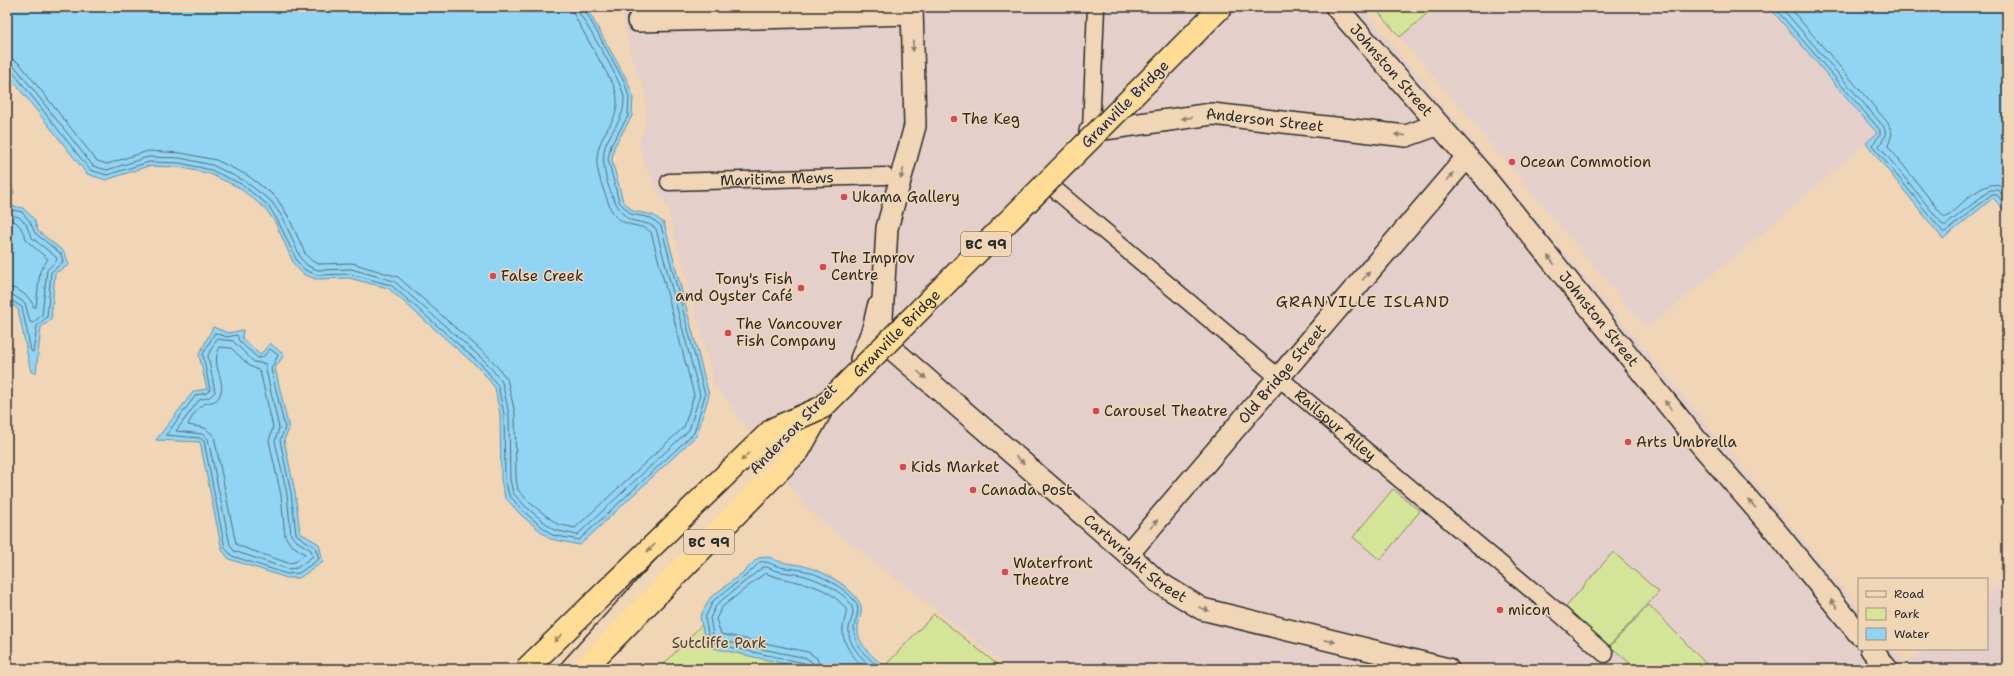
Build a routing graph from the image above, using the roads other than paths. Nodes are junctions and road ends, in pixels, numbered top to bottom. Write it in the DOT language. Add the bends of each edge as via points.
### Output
graph roads {
  1 [pos="1096,7"];
  2 [pos="1221,7"];
  3 [pos="1336,7"];
  4 [pos="912,10"];
  5 [pos="638,20"];
  6 [pos="1437,125"];
  7 [pos="1091,130"];
  8 [pos="1467,157"];
  9 [pos="885,176"];
  10 [pos="669,182"];
  11 [pos="1046,182"];
  12 [pos="884,283"];
  13 [pos="889,342"];
  14 [pos="866,354"];
  15 [pos="1279,378"];
  16 [pos="823,407"];
  17 [pos="1128,554"];
  18 [pos="1858,633"];
  19 [pos="1872,650"];
  20 [pos="1604,654"];
  21 [pos="526,669"];
  22 [pos="571,669"];
  23 [pos="584,669"];
  24 [pos="1448,669"];
  25 [pos="1887,669"];
  1 -- 7 [label="street"];
  2 -- 16 [label="highway, Granville Bridge / BC 99, bridge"];
  3 -- 6 [label="street, Johnston Street"];
  4 -- 5 [label="street"];
  4 -- 12 [label="street, one-way" via="915,126 887,228"];
  6 -- 7 [label="street, Anderson Street, one-way" via="1406,136 1212,114"];
  6 -- 8 [label="street, Johnston Street"];
  7 -- 11 [label="street, Anderson Street"];
  15 -- 8 [label="street, Old Bridge Street, one-way"];
  18 -- 8 [label="street, Johnston Street, one-way" via="1778,534 1695,438"];
  9 -- 10 [label="street, Maritime Mews"];
  11 -- 13 [label="street, Anderson Street"];
  11 -- 15 [label="street, Railspur Alley"];
  12 -- 13 [label="street" via="882,318"];
  12 -- 14 [label="street"];
  13 -- 14 [label="street, Anderson Street"];
  13 -- 17 [label="street, Cartwright Street, one-way"];
  14 -- 22 [label="street, Anderson Street" via="766,456"];
  17 -- 15 [label="street, Old Bridge Street, one-way"];
  15 -- 20 [label="street, Railspur Alley" via="1559,613"];
  16 -- 21 [label="highway, one-way, bridge" via="773,429"];
  16 -- 23 [label="highway, Granville Bridge / BC 99" via="799,450"];
  17 -- 24 [label="street, Cartwright Street, one-way" via="1158,582 1202,609"];
  19 -- 25 [label="street"];
}
